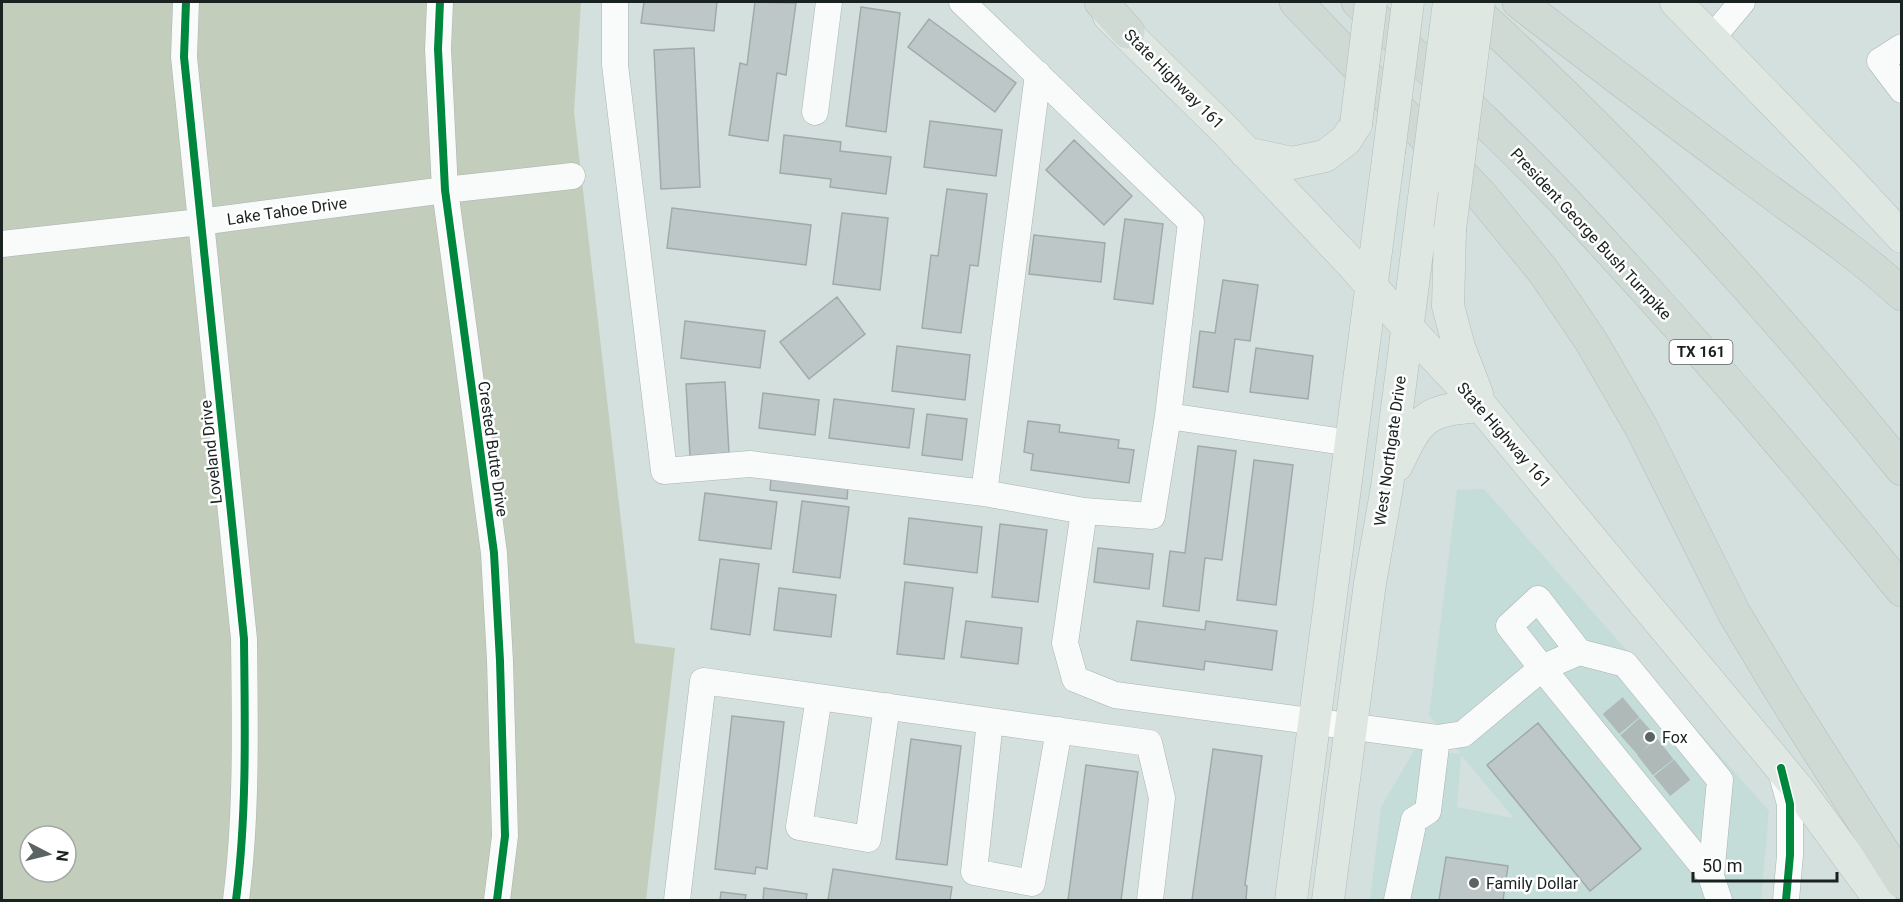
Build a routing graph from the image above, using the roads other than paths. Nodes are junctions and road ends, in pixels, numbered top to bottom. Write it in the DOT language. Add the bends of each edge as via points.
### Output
graph roads {
  1 [pos="186,2"];
  2 [pos="440,2"];
  3 [pos="615,2"];
  4 [pos="828,2"];
  5 [pos="962,2"];
  6 [pos="1092,2"];
  7 [pos="1101,2"];
  8 [pos="1296,2"];
  9 [pos="1358,2"];
  10 [pos="1371,2"];
  11 [pos="1408,2"];
  12 [pos="1449,2"];
  13 [pos="1465,2"];
  14 [pos="1479,2"];
  15 [pos="1519,2"];
  16 [pos="1676,2"];
  17 [pos="1742,2"];
  18 [pos="1128,32"];
  19 [pos="1712,38"];
  20 [pos="1902,47"];
  21 [pos="1038,74"];
  22 [pos="1902,90"];
  23 [pos="815,112"];
  24 [pos="1246,153"];
  25 [pos="572,176"];
  26 [pos="445,190"];
  27 [pos="200,222"];
  28 [pos="1902,237"];
  29 [pos="2,244"];
  30 [pos="1372,285"];
  31 [pos="1902,294"];
  32 [pos="1407,327"];
  33 [pos="1481,406"];
  34 [pos="1168,416"];
  35 [pos="1351,443"];
  36 [pos="1902,469"];
  37 [pos="1387,487"];
  38 [pos="984,493"];
  39 [pos="1084,511"];
  40 [pos="1902,590"];
  41 [pos="1579,652"];
  42 [pos="1542,668"];
  43 [pos="819,697"];
  44 [pos="887,706"];
  45 [pos="990,721"];
  46 [pos="1314,722"];
  47 [pos="1352,726"];
  48 [pos="1059,730"];
  49 [pos="1437,738"];
  50 [pos="1780,768"];
  51 [pos="1711,876"];
  52 [pos="1902,882"];
  53 [pos="236,900"];
  54 [pos="497,900"];
  55 [pos="677,900"];
  56 [pos="1150,900"];
  57 [pos="1291,900"];
  58 [pos="1328,900"];
  59 [pos="1397,900"];
  60 [pos="1719,900"];
  61 [pos="1786,900"];
  62 [pos="1880,900"];
  1 -- 27 [label="street, Loveland Drive" via="184,57"];
  2 -- 26 [label="street, Crested Butte Drive" via="438,49"];
  3 -- 38 [label="street" via="615,65 664,471 750,464"];
  4 -- 23 [label="street"];
  5 -- 21 [label="street"];
  6 -- 18 [label="main road, State Highway 161"];
  7 -- 18 [label="highway"];
  8 -- 52 [label="highway" via="1481,195 1544,272 1591,341 1641,427 1734,613"];
  9 -- 40 [label="highway, President George Bush Turnpike / TX 161" via="1572,210 1732,386"];
  10 -- 24 [label="main road, bridge" via="1356,124 1346,140 1325,156 1292,163"];
  11 -- 30 [label="main road, bridge"];
  12 -- 32 [label="main road, West Northgate Drive, bridge"];
  13 -- 36 [label="highway" via="1529,60 1715,252"];
  14 -- 33 [label="main road, bridge" via="1450,229 1448,306"];
  15 -- 31 [label="highway" via="1822,228"];
  16 -- 19 [label="main road"];
  17 -- 19 [label="street"];
  18 -- 24 [label="main road, State Highway 161"];
  19 -- 28 [label="main road"];
  20 -- 22 [label="street" via="1880,61"];
  21 -- 34 [label="street" via="1191,222"];
  21 -- 38 [label="street"];
  24 -- 30 [label="main road, State Highway 161"];
  25 -- 26 [label="street, Lake Tahoe Drive"];
  26 -- 27 [label="street, Lake Tahoe Drive"];
  26 -- 54 [label="street, Crested Butte Drive" via="494,553 505,836"];
  27 -- 29 [label="street, Lake Tahoe Drive"];
  27 -- 53 [label="street, Loveland Drive" via="244,639 245,732"];
  30 -- 32 [label="main road, State Highway 161"];
  30 -- 35 [label="main road"];
  32 -- 33 [label="main road, State Highway 161"];
  32 -- 37 [label="main road, West Northgate Drive"];
  33 -- 37 [label="main road" via="1430,415 1411,434"];
  33 -- 50 [label="main road, State Highway 161"];
  34 -- 35 [label="street"];
  34 -- 39 [label="street" via="1152,516"];
  35 -- 46 [label="main road"];
  37 -- 47 [label="main road, West Northgate Drive"];
  38 -- 39 [label="street"];
  39 -- 46 [label="street" via="1065,643 1075,679 1115,694"];
  41 -- 42 [label="street"];
  41 -- 42 [label="street" via="1538,599 1509,626"];
  41 -- 51 [label="street" via="1625,664 1645,696 1696,758 1720,780"];
  42 -- 49 [label="street" via="1463,734"];
  42 -- 51 [label="street" via="1630,761"];
  43 -- 44 [label="street"];
  43 -- 44 [label="street" via="799,827 868,839"];
  43 -- 55 [label="street" via="703,681"];
  44 -- 45 [label="street"];
  45 -- 48 [label="street"];
  45 -- 48 [label="street" via="974,872 1032,883"];
  46 -- 47 [label="street"];
  46 -- 57 [label="main road"];
  47 -- 49 [label="street"];
  47 -- 58 [label="main road, West Northgate Drive"];
  48 -- 56 [label="street" via="1149,743 1162,798"];
  49 -- 59 [label="street" via="1428,811 1414,820"];
  50 -- 61 [label="street" via="1790,804"];
  50 -- 62 [label="main road, State Highway 161"];
  51 -- 60 [label="street"];
}
